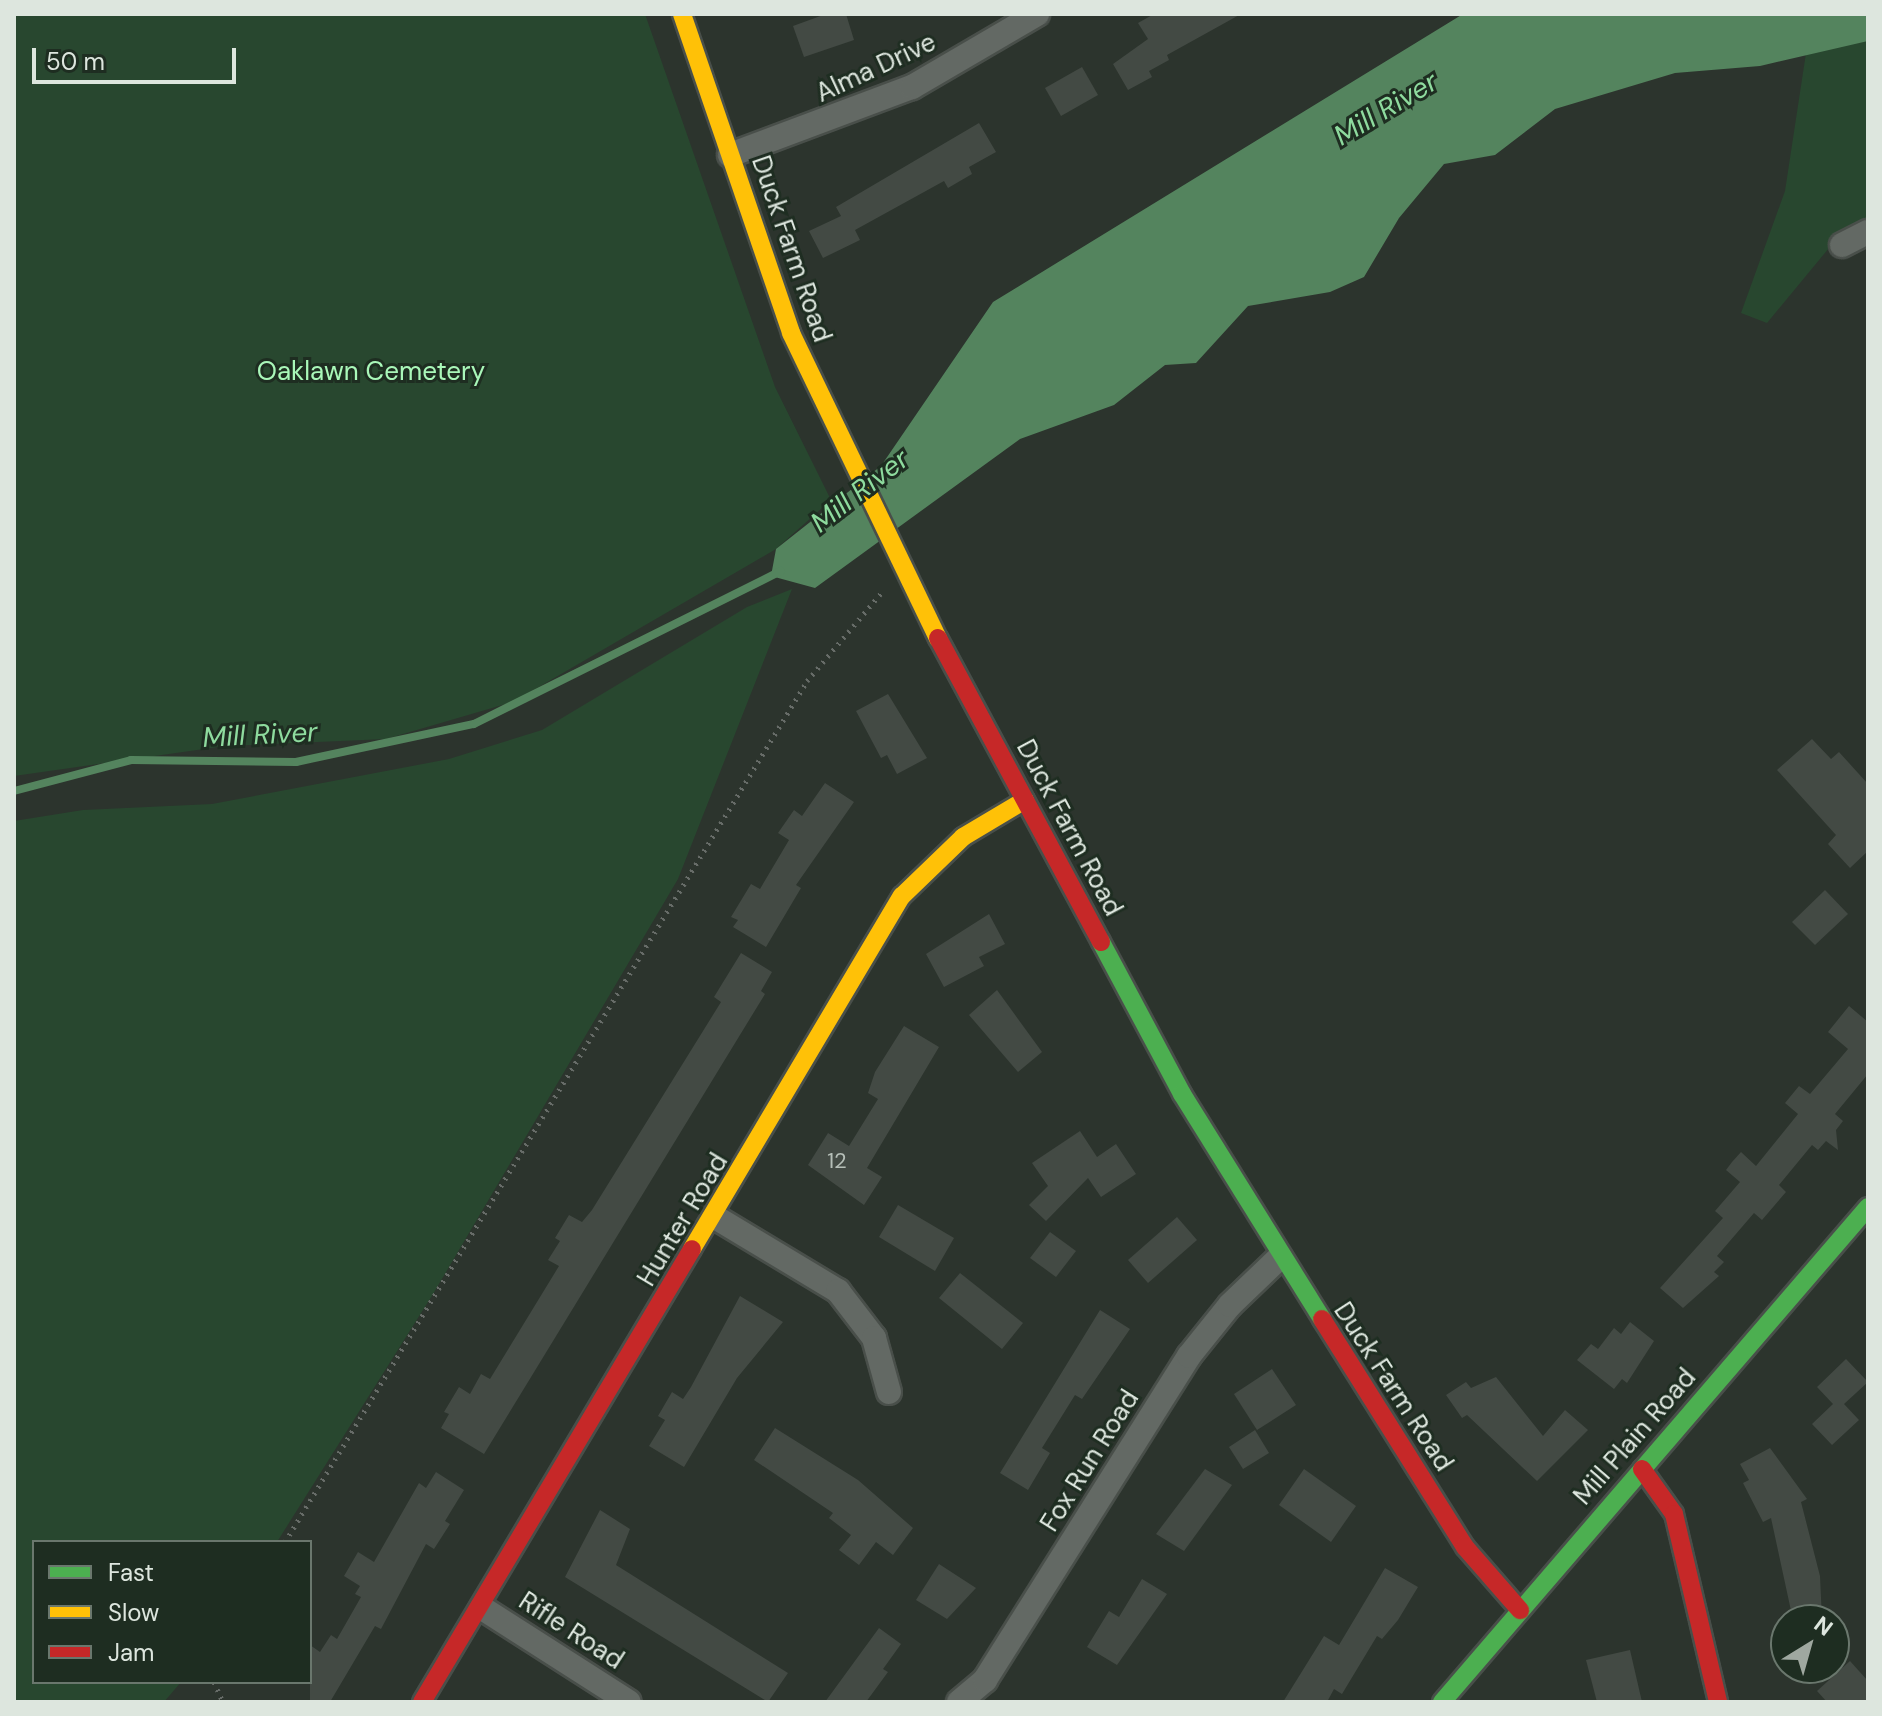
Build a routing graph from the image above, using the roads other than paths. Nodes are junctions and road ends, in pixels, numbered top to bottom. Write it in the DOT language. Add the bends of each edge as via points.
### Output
graph roads {
  1 [pos="682,14"];
  2 [pos="1037,14"];
  3 [pos="730,155"];
  4 [pos="1868,232"];
  5 [pos="1842,245"];
  6 [pos="1025,800"];
  7 [pos="1868,1207"];
  8 [pos="715,1217"];
  9 [pos="1280,1257"];
  10 [pos="889,1392"];
  11 [pos="1642,1469"];
  12 [pos="482,1608"];
  13 [pos="1520,1610"];
  14 [pos="422,1702"];
  15 [pos="629,1702"];
  16 [pos="959,1702"];
  17 [pos="1442,1702"];
  18 [pos="1718,1702"];
  1 -- 3 [label="street, Duck Farm Road"];
  2 -- 3 [label="street, Alma Drive" via="912,87"];
  3 -- 6 [label="street, Duck Farm Road" via="791,333 841,443"];
  4 -- 5 [label="street"];
  6 -- 8 [label="street, Hunter Road" via="963,837 902,896"];
  6 -- 9 [label="street, Duck Farm Road" via="1182,1094"];
  7 -- 11 [label="street, Mill Plain Road"];
  8 -- 10 [label="street" via="838,1291 874,1338"];
  8 -- 12 [label="street, Hunter Road"];
  9 -- 13 [label="street, Duck Farm Road" via="1465,1547"];
  9 -- 16 [label="street, Fox Run Road" via="1230,1305 1189,1356 985,1680"];
  11 -- 13 [label="street, Mill Plain Road"];
  11 -- 18 [label="street" via="1674,1514"];
  12 -- 14 [label="street, Hunter Road"];
  12 -- 15 [label="street, Rifle Road"];
  13 -- 17 [label="street, Mill Plain Road"];
}
